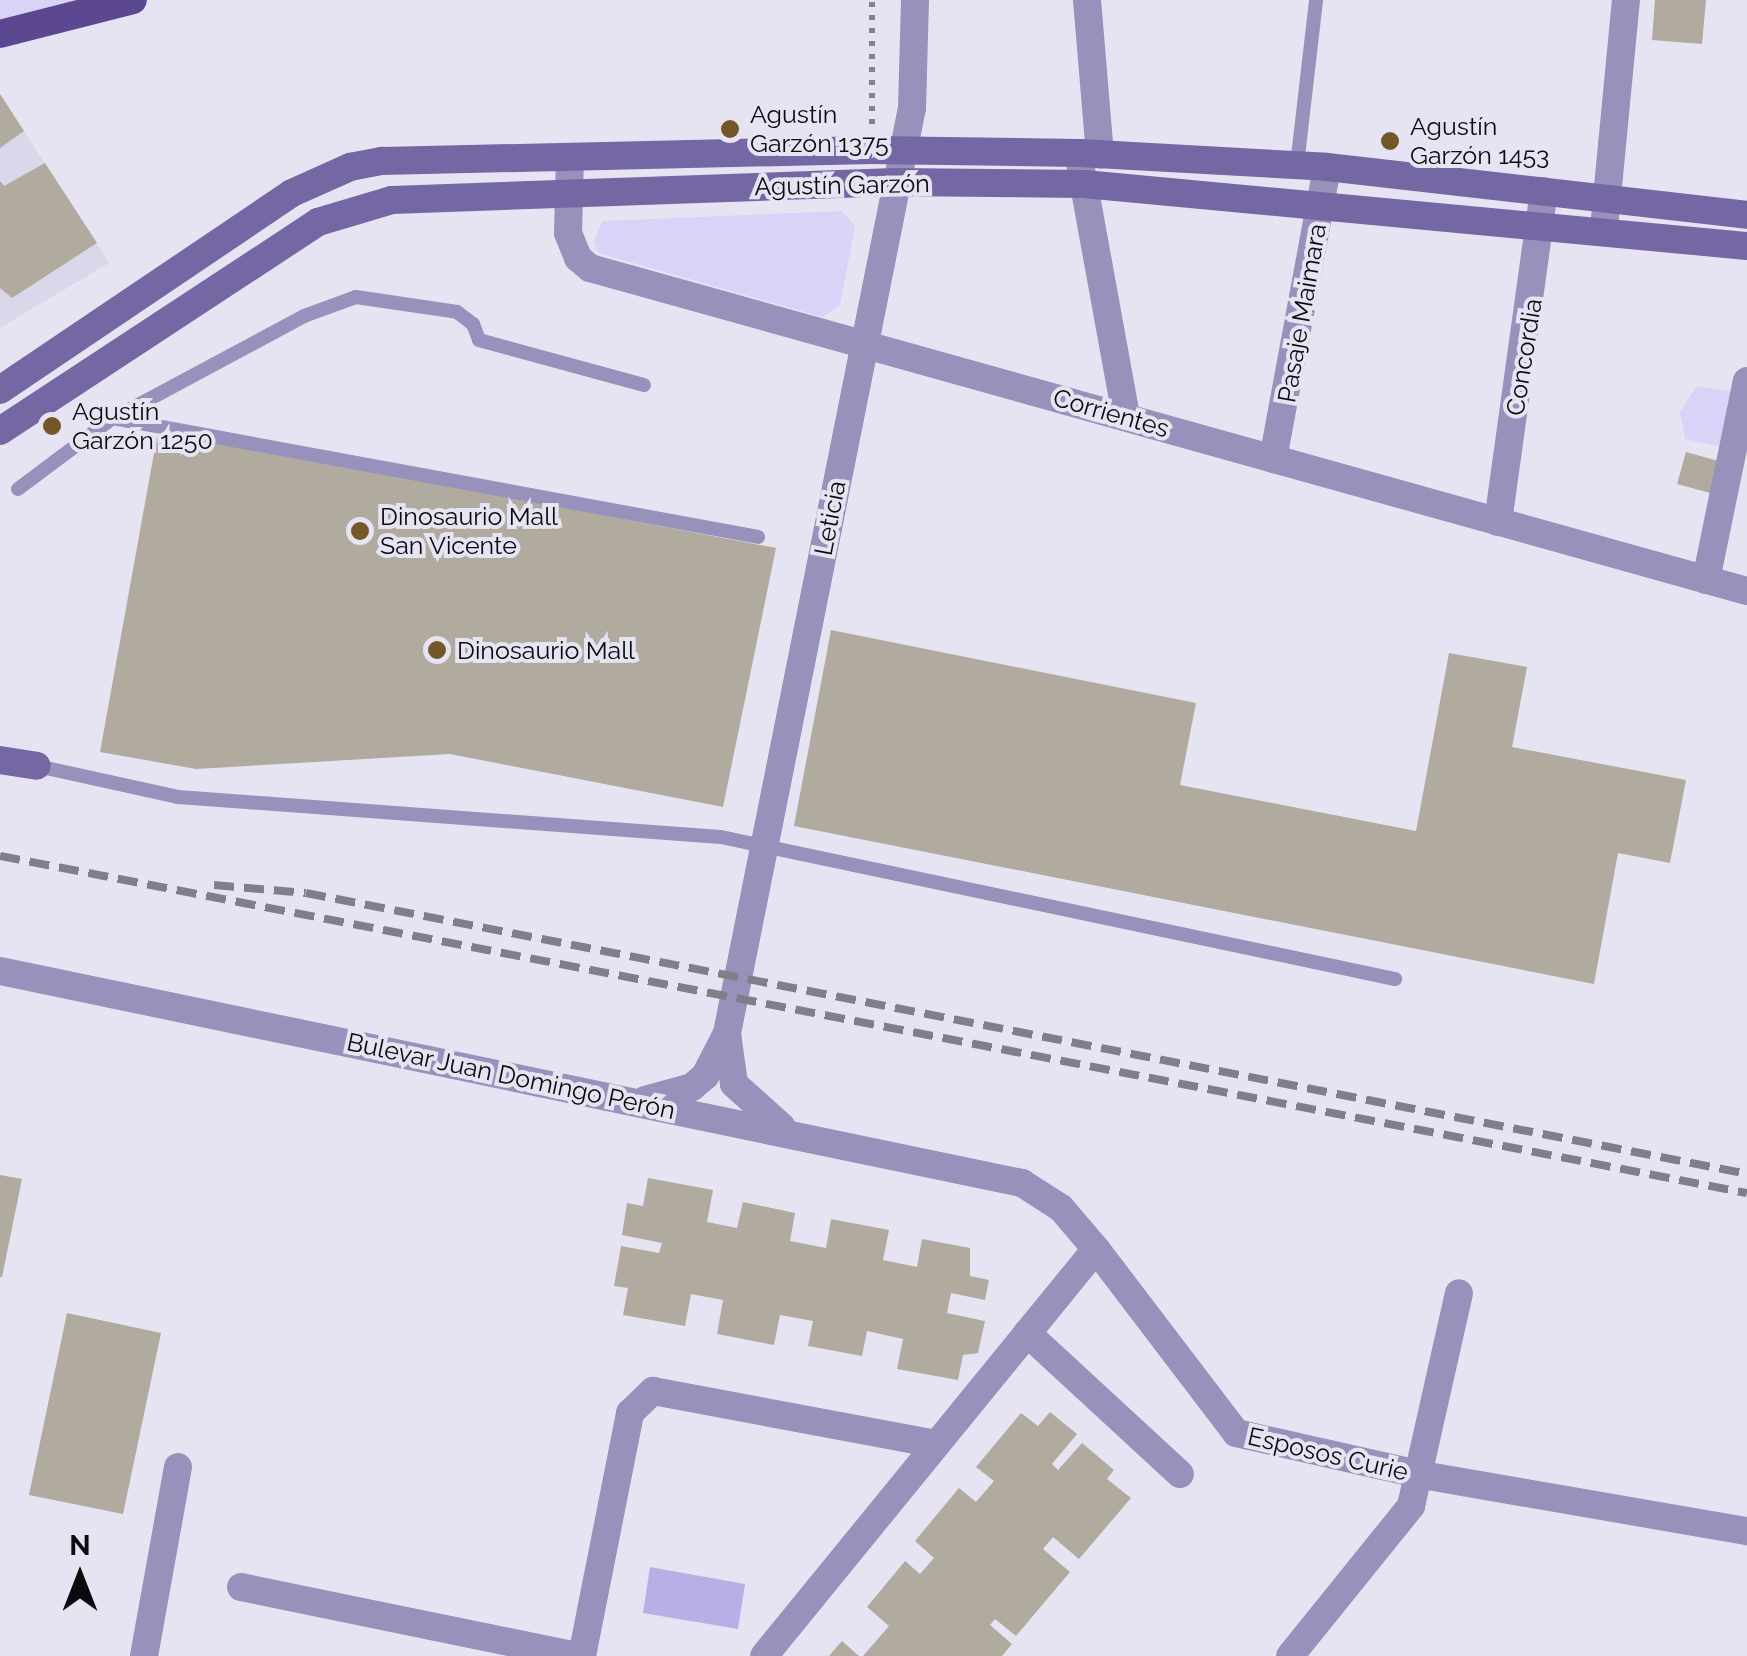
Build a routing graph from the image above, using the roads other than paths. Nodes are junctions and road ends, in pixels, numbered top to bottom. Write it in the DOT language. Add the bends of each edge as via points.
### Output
graph roads {
  1 [pos="133,0"];
  2 [pos="915,0"];
  3 [pos="1087,0"];
  4 [pos="1316,0"];
  5 [pos="1626,0"];
  6 [pos="0,34"];
  7 [pos="903,150"];
  8 [pos="1089,153"];
  9 [pos="570,156"];
  10 [pos="1297,165"];
  11 [pos="1327,167"];
  12 [pos="895,182"];
  13 [pos="1084,184"];
  14 [pos="1544,192"];
  15 [pos="568,195"];
  16 [pos="1608,196"];
  17 [pos="1321,202"];
  18 [pos="1747,215"];
  19 [pos="1543,224"];
  20 [pos="1604,228"];
  21 [pos="1747,246"];
  22 [pos="864,344"];
  23 [pos="1747,381"];
  24 [pos="644,385"];
  25 [pos="0,390"];
  26 [pos="1745,413"];
  27 [pos="113,418"];
  28 [pos="1126,418"];
  29 [pos="0,431"];
  30 [pos="1273,459"];
  31 [pos="18,490"];
  32 [pos="1498,522"];
  33 [pos="758,537"];
  34 [pos="1706,580"];
  35 [pos="1747,591"];
  36 [pos="0,760"];
  37 [pos="37,766"];
  38 [pos="0,780"];
  39 [pos="768,845"];
  40 [pos="0,970"];
  41 [pos="1394,978"];
  42 [pos="727,1033"];
  43 [pos="639,1102"];
  44 [pos="787,1131"];
  45 [pos="1022,1183"];
  46 [pos="1096,1249"];
  47 [pos="1459,1293"];
  48 [pos="1027,1333"];
  49 [pos="935,1444"];
  50 [pos="178,1467"];
  51 [pos="1180,1474"];
  52 [pos="1422,1475"];
  53 [pos="1747,1531"];
  54 [pos="241,1588"];
  55 [pos="144,1656"];
  56 [pos="578,1656"];
  57 [pos="764,1656"];
  58 [pos="1290,1656"];
  1 -- 6 [label="main road"];
  2 -- 7 [label="street, Leticia" via="912,108"];
  3 -- 8 [label="street"];
  4 -- 10 [label="lane"];
  5 -- 16 [label="street"];
  7 -- 8 [label="main road, Agustín Garzón"];
  7 -- 9 [label="main road, Agustín Garzón"];
  7 -- 12 [label="street, Leticia"];
  8 -- 10 [label="main road, Agustín Garzón"];
  8 -- 13 [label="street"];
  9 -- 15 [label="street, Corrientes"];
  9 -- 25 [label="main road, Agustín Garzón" via="382,161 318,180"];
  10 -- 11 [label="main road, Agustín Garzón"];
  11 -- 14 [label="main road, Agustín Garzón"];
  11 -- 17 [label="street, Pasaje Maimara"];
  12 -- 13 [label="main road, Agustín Garzón"];
  12 -- 15 [label="main road, Agustín Garzón"];
  12 -- 22 [label="street, Leticia"];
  13 -- 17 [label="main road, Agustín Garzón"];
  13 -- 28 [label="street"];
  14 -- 16 [label="main road, Agustín Garzón"];
  14 -- 19 [label="street, Concordia"];
  15 -- 22 [label="street, Corrientes" via="573,249 590,268"];
  15 -- 29 [label="main road, Agustín Garzón" via="392,200 335,213"];
  16 -- 18 [label="main road, Agustín Garzón"];
  16 -- 20 [label="street"];
  17 -- 19 [label="main road, Agustín Garzón"];
  17 -- 30 [label="street, Pasaje Maimara"];
  19 -- 20 [label="main road, Agustín Garzón"];
  19 -- 32 [label="street, Concordia"];
  20 -- 21 [label="main road, Agustín Garzón"];
  22 -- 28 [label="street, Corrientes"];
  22 -- 39 [label="street, Leticia"];
  23 -- 26 [label="street"];
  24 -- 27 [label="lane" via="479,340 473,324 457,312 356,296 304,316"];
  26 -- 34 [label="street"];
  27 -- 31 [label="lane"];
  27 -- 33 [label="lane"];
  28 -- 30 [label="street, Corrientes"];
  30 -- 32 [label="street, Corrientes"];
  32 -- 34 [label="street, Corrientes"];
  34 -- 35 [label="street, Corrientes"];
  36 -- 37 [label="main road"];
  37 -- 38 [label="street"];
  37 -- 39 [label="lane" via="178,796"];
  39 -- 41 [label="lane"];
  39 -- 42 [label="street, Leticia"];
  40 -- 43 [label="street, Bulevar Juan Domingo Perón"];
  42 -- 43 [label="street, Leticia" via="692,1087"];
  42 -- 44 [label="street, Leticia" via="734,1084"];
  43 -- 44 [label="street, Bulevar Juan Domingo Perón"];
  44 -- 45 [label="street, Bulevar Juan Domingo Perón"];
  45 -- 46 [label="street, Esposos Curie" via="1060,1208"];
  46 -- 48 [label="street"];
  46 -- 52 [label="street, Esposos Curie" via="1236,1433"];
  47 -- 52 [label="street"];
  48 -- 49 [label="street"];
  48 -- 51 [label="street"];
  49 -- 56 [label="street" via="653,1391 630,1413"];
  49 -- 57 [label="street"];
  50 -- 55 [label="street"];
  52 -- 53 [label="street, Esposos Curie"];
  52 -- 58 [label="street" via="1411,1506"];
  54 -- 56 [label="street"];
}
